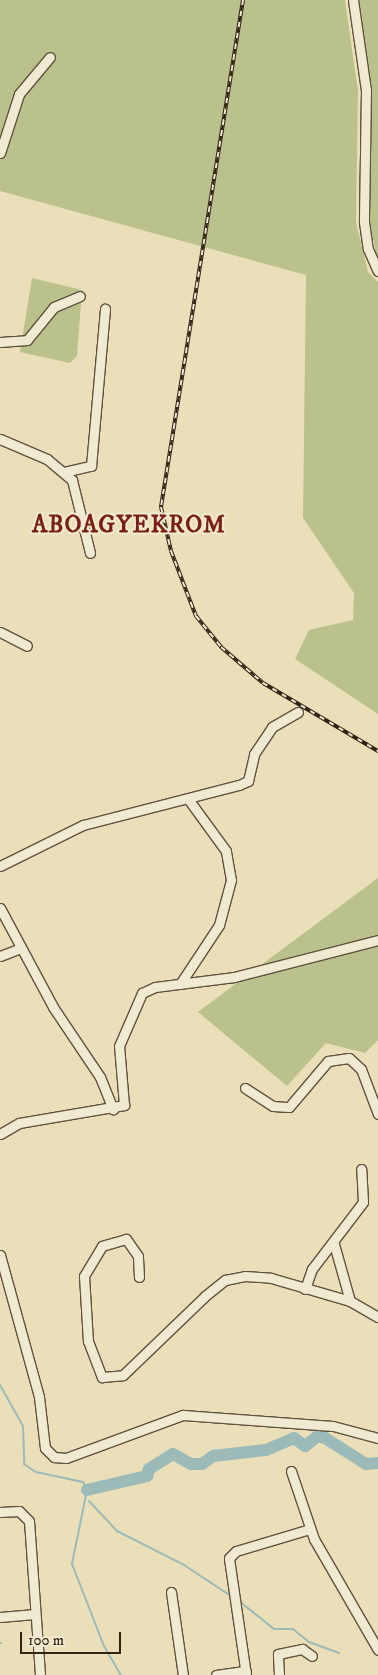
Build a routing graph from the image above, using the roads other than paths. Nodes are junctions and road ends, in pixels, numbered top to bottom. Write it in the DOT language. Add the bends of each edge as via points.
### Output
graph roads {
  1 [pos="353,0"];
  2 [pos="50,57"];
  3 [pos="0,153"];
  4 [pos="378,271"];
  5 [pos="80,296"];
  6 [pos="105,309"];
  7 [pos="0,342"];
  8 [pos="0,439"];
  9 [pos="64,472"];
  10 [pos="90,554"];
  11 [pos="0,632"];
  12 [pos="27,646"];
  13 [pos="298,712"];
  14 [pos="189,800"];
  15 [pos="0,866"];
  16 [pos="0,908"];
  17 [pos="378,940"];
  18 [pos="22,948"];
  19 [pos="0,956"];
  20 [pos="180,984"];
  21 [pos="245,1088"];
  22 [pos="113,1109"];
  23 [pos="378,1114"];
  24 [pos="0,1134"];
  25 [pos="361,1169"];
  26 [pos="334,1244"];
  27 [pos="0,1255"];
  28 [pos="139,1277"];
  29 [pos="305,1289"];
  30 [pos="350,1301"];
  31 [pos="378,1318"];
  32 [pos="378,1438"];
  33 [pos="291,1471"];
  34 [pos="0,1512"];
  35 [pos="310,1529"];
  36 [pos="171,1592"];
  37 [pos="35,1614"];
  38 [pos="0,1617"];
  39 [pos="378,1650"];
  40 [pos="312,1656"];
  41 [pos="246,1673"];
  42 [pos="40,1675"];
  43 [pos="183,1675"];
  44 [pos="216,1675"];
  45 [pos="279,1675"];
  1 -- 4 [label="street" via="366,90 364,222 368,249"];
  2 -- 3 [label="street" via="19,94"];
  5 -- 7 [label="street" via="54,307 26,340"];
  6 -- 9 [label="street" via="91,466"];
  8 -- 9 [label="street"];
  9 -- 10 [label="street" via="72,480 83,513"];
  11 -- 12 [label="street"];
  13 -- 14 [label="street" via="272,727 263,739 248,781"];
  14 -- 15 [label="street" via="83,825"];
  14 -- 20 [label="street" via="226,851 230,880 220,925"];
  16 -- 18 [label="street"];
  17 -- 20 [label="street" via="234,977"];
  18 -- 19 [label="street"];
  18 -- 22 [label="street" via="53,1007 100,1077"];
  20 -- 22 [label="street" via="148,990 132,1006 117,1057 124,1102"];
  21 -- 23 [label="street" via="273,1106 289,1107 328,1062 349,1058 361,1069"];
  22 -- 24 [label="street" via="19,1124"];
  25 -- 26 [label="street" via="364,1202"];
  26 -- 29 [label="street" via="312,1269"];
  26 -- 30 [label="street"];
  27 -- 32 [label="street" via="39,1397 48,1454 66,1458 183,1415 333,1426"];
  28 -- 29 [label="street" via="138,1256 126,1240 102,1246 84,1276 88,1341 102,1377 123,1375 225,1280 245,1276 271,1278"];
  29 -- 30 [label="street"];
  30 -- 31 [label="street"];
  33 -- 35 [label="street"];
  34 -- 37 [label="street" via="19,1511 28,1516"];
  35 -- 39 [label="street"];
  35 -- 41 [label="street" via="236,1551 229,1558"];
  36 -- 43 [label="street"];
  37 -- 38 [label="street"];
  37 -- 42 [label="street"];
  40 -- 45 [label="street" via="302,1649 278,1654"];
  41 -- 44 [label="street"];
}
